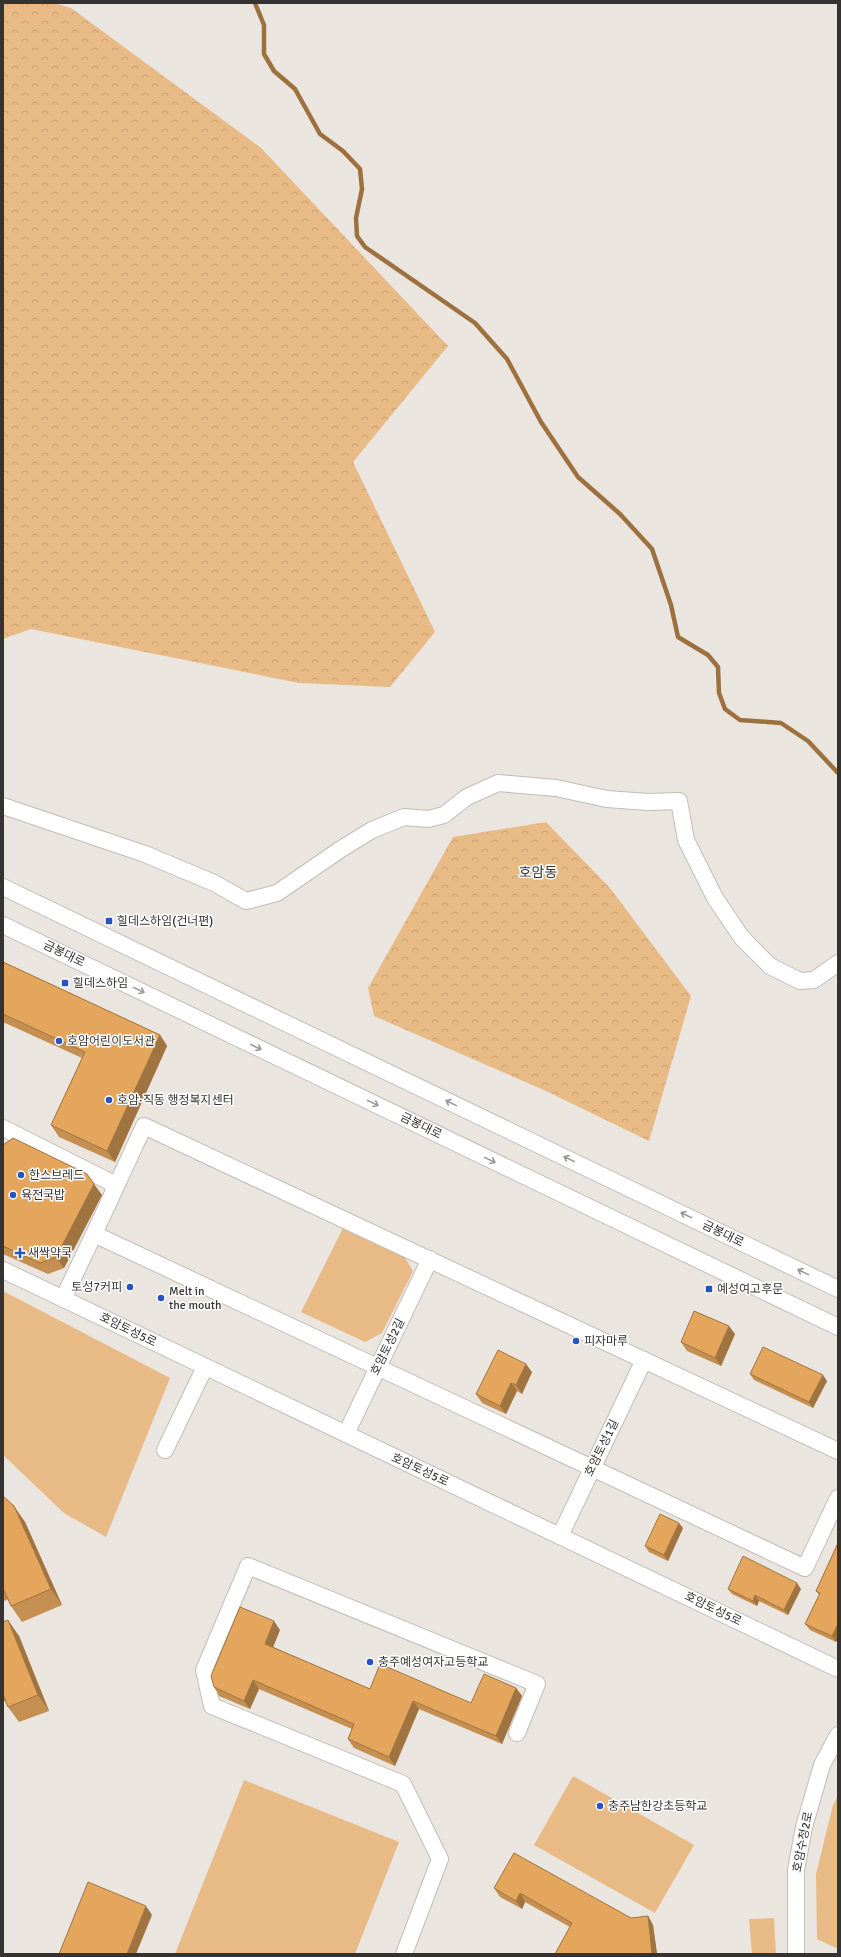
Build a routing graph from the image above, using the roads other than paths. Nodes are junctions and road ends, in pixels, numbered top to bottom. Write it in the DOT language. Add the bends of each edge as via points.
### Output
graph roads {
  1 [pos="3,806"];
  2 [pos="3,887"];
  3 [pos="3,925"];
  4 [pos="838,963"];
  5 [pos="4,1131"];
  6 [pos="116,1185"];
  7 [pos="94,1234"];
  8 [pos="430,1259"];
  9 [pos="3,1270"];
  10 [pos="838,1289"];
  11 [pos="63,1299"];
  12 [pos="838,1327"];
  13 [pos="644,1360"];
  14 [pos="205,1367"];
  15 [pos="378,1367"];
  16 [pos="346,1434"];
  17 [pos="165,1450"];
  18 [pos="838,1451"];
  19 [pos="592,1468"];
  20 [pos="838,1498"];
  21 [pos="560,1536"];
  22 [pos="838,1669"];
  23 [pos="516,1733"];
  24 [pos="838,1735"];
  25 [pos="404,1954"];
  26 [pos="796,1954"];
  1 -- 4 [label="street" via="145,854 214,883 246,901 277,893 335,852 372,830 404,817 428,819 444,815 467,797 498,783 556,788 614,799 679,801 686,840 715,898 742,938 770,966 800,981 814,980"];
  10 -- 2 [label="street, 금봉대로, one-way"];
  3 -- 12 [label="street, 금봉대로, one-way"];
  5 -- 6 [label="street"];
  6 -- 7 [label="street"];
  6 -- 8 [label="street" via="144,1126"];
  7 -- 11 [label="street"];
  7 -- 15 [label="street"];
  8 -- 13 [label="street"];
  8 -- 15 [label="street, 호암토성2길"];
  9 -- 11 [label="street, 호암토성5로"];
  11 -- 14 [label="street, 호암토성5로"];
  13 -- 18 [label="street"];
  13 -- 19 [label="street, 호암토성1길"];
  14 -- 16 [label="street, 호암토성5로"];
  14 -- 17 [label="street"];
  15 -- 16 [label="street, 호암토성2길"];
  15 -- 19 [label="street"];
  16 -- 21 [label="street, 호암토성5로"];
  19 -- 20 [label="street" via="805,1568"];
  19 -- 21 [label="street, 호암토성1길"];
  21 -- 22 [label="street, 호암토성5로"];
  23 -- 25 [label="street" via="537,1684 248,1566 204,1670 212,1706 403,1784 440,1859"];
  24 -- 26 [label="street, 호암수청2로" via="822,1765 804,1827 796,1870"];
}
